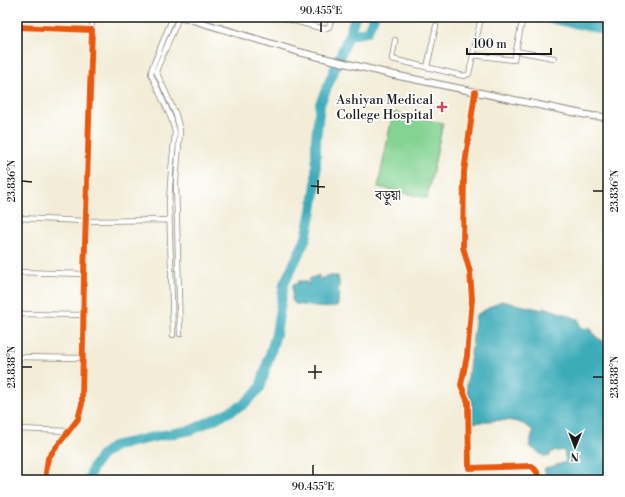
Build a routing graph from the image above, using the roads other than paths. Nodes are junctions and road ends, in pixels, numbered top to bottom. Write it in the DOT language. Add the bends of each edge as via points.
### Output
graph roads {
  1 [pos="92,17"];
  2 [pos="175,17"];
  3 [pos="183,17"];
  4 [pos="280,17"];
  5 [pos="332,17"];
  6 [pos="523,17"];
  7 [pos="480,22"];
  8 [pos="436,26"];
  9 [pos="18,27"];
  10 [pos="92,30"];
  11 [pos="17,40"];
  12 [pos="395,40"];
  13 [pos="516,51"];
  14 [pos="473,55"];
  15 [pos="554,58"];
  16 [pos="427,67"];
  17 [pos="475,92"];
  18 [pos="167,102"];
  19 [pos="608,118"];
  20 [pos="17,218"];
  21 [pos="170,220"];
  22 [pos="86,221"];
  23 [pos="17,272"];
  24 [pos="84,274"];
  25 [pos="172,298"];
  26 [pos="179,298"];
  27 [pos="17,314"];
  28 [pos="84,315"];
  29 [pos="180,334"];
  30 [pos="174,335"];
  31 [pos="17,357"];
  32 [pos="82,358"];
  33 [pos="17,429"];
  34 [pos="69,431"];
  35 [pos="45,480"];
  36 [pos="539,480"];
  1 -- 10 [label="street"];
  2 -- 18 [label="street" via="177,22 156,71"];
  3 -- 17 [label="street" via="299,52"];
  4 -- 5 [label="street" via="324,28 329,27"];
  6 -- 13 [label="street"];
  7 -- 14 [label="street"];
  8 -- 16 [label="street"];
  9 -- 10 [label="street"];
  9 -- 11 [label="street"];
  10 -- 22 [label="street"];
  12 -- 16 [label="street" via="392,59"];
  13 -- 14 [label="street" via="514,60"];
  13 -- 15 [label="street"];
  14 -- 16 [label="street" via="467,75 460,76"];
  17 -- 19 [label="street"];
  17 -- 36 [label="street" via="464,172 463,247 470,272 472,299 467,356 461,385 468,402 469,468 532,466"];
  18 -- 21 [label="street" via="175,132 169,188"];
  18 -- 26 [label="street" via="176,115 180,131 176,182"];
  20 -- 22 [label="street"];
  21 -- 22 [label="street"];
  21 -- 25 [label="street"];
  22 -- 24 [label="street"];
  23 -- 24 [label="street"];
  24 -- 28 [label="street"];
  25 -- 26 [label="street"];
  25 -- 30 [label="street"];
  26 -- 29 [label="street"];
  27 -- 28 [label="street"];
  28 -- 32 [label="street"];
  31 -- 32 [label="street"];
  32 -- 34 [label="street" via="82,404 78,419"];
  33 -- 34 [label="street"];
  34 -- 35 [label="street" via="48,458"];
}
